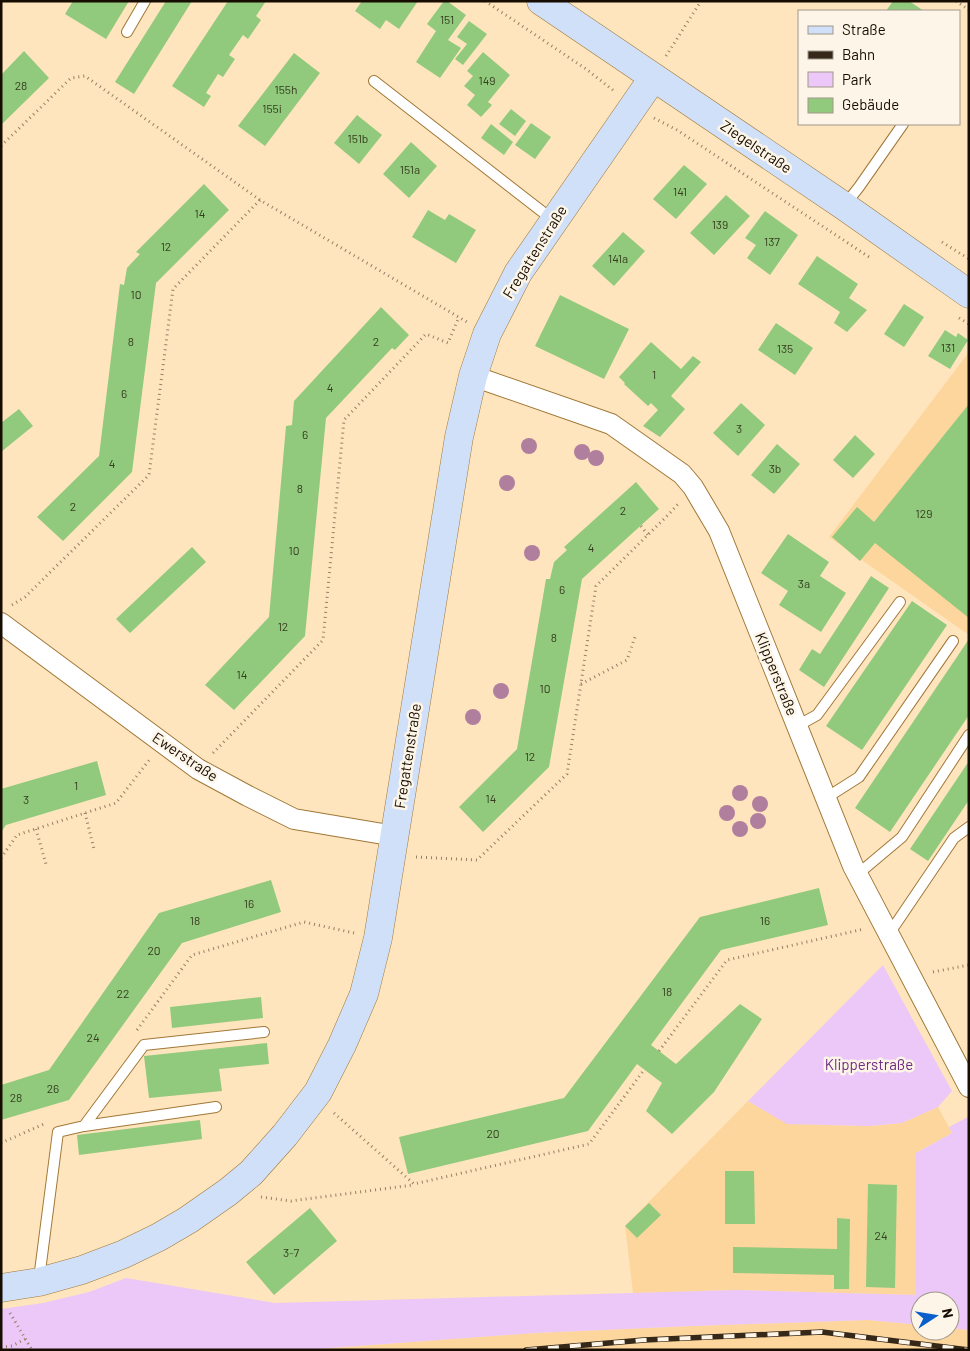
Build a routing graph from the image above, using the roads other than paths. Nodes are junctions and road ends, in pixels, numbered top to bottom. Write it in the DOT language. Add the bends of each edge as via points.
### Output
graph roads {
  1 [pos="145,1"];
  2 [pos="541,1"];
  3 [pos="127,32"];
  4 [pos="653,78"];
  5 [pos="374,81"];
  6 [pos="902,125"];
  7 [pos="844,206"];
  8 [pos="554,220"];
  9 [pos="960,304"];
  10 [pos="473,376"];
  11 [pos="900,602"];
  12 [pos="5,615"];
  13 [pos="953,641"];
  14 [pos="797,726"];
  15 [pos="969,735"];
  16 [pos="826,798"];
  17 [pos="969,826"];
  18 [pos="393,845"];
  19 [pos="858,874"];
  20 [pos="886,929"];
  21 [pos="264,1032"];
  22 [pos="969,1087"];
  23 [pos="216,1107"];
  24 [pos="84,1126"];
  25 [pos="39,1282"];
  26 [pos="6,1300"];
  1 -- 3 [label="lane"];
  2 -- 4 [label="street, Ziegelstraße"];
  4 -- 7 [label="street, Ziegelstraße"];
  4 -- 8 [label="street, Fregattenstraße"];
  5 -- 8 [label="lane"];
  6 -- 7 [label="lane"];
  7 -- 9 [label="street, Ziegelstraße"];
  8 -- 10 [label="street, Fregattenstraße" via="518,273 487,334"];
  10 -- 14 [label="street, Klipperstraße" via="611,424 682,474 719,531"];
  10 -- 18 [label="street, Fregattenstraße" via="459,437"];
  11 -- 14 [label="lane" via="817,715"];
  12 -- 18 [label="street, Ewerstraße" via="198,769 294,819"];
  13 -- 16 [label="lane" via="859,777"];
  14 -- 16 [label="street, Klipperstraße"];
  15 -- 19 [label="lane" via="902,837"];
  16 -- 19 [label="street, Klipperstraße"];
  17 -- 20 [label="lane" via="954,838"];
  18 -- 25 [label="street, Fregattenstraße" via="378,938 364,994 318,1092 285,1135 252,1173 188,1220 124,1254"];
  19 -- 20 [label="street, Klipperstraße"];
  20 -- 22 [label="street, Klipperstraße"];
  21 -- 24 [label="lane" via="144,1045"];
  23 -- 24 [label="lane"];
  24 -- 25 [label="lane" via="58,1132"];
  25 -- 26 [label="street, Fregattenstraße"];
}
